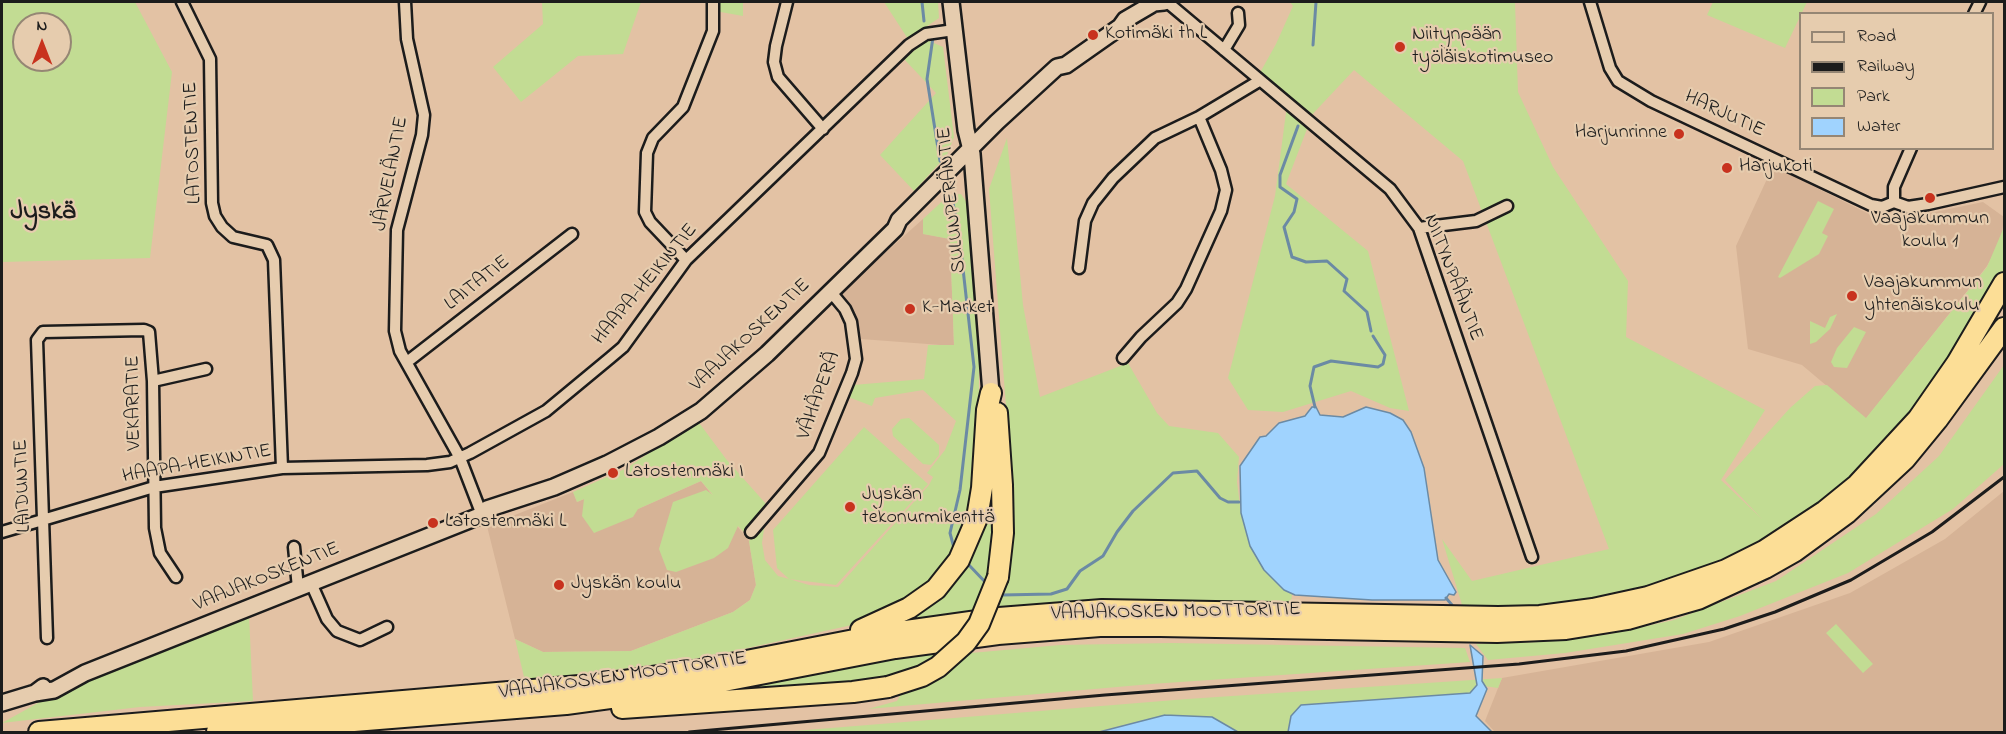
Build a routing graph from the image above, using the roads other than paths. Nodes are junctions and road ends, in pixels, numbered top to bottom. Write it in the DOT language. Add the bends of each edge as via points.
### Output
graph roads {
  1 [pos="182,2"];
  2 [pos="405,2"];
  3 [pos="713,2"];
  4 [pos="787,2"];
  5 [pos="951,2"];
  6 [pos="1165,2"];
  7 [pos="1590,2"];
  8 [pos="1238,13"];
  9 [pos="954,30"];
  10 [pos="1224,50"];
  11 [pos="1259,81"];
  12 [pos="1199,117"];
  13 [pos="823,129"];
  14 [pos="1910,150"];
  15 [pos="971,155"];
  16 [pos="2004,187"];
  17 [pos="1894,202"];
  18 [pos="1507,206"];
  19 [pos="1419,228"];
  20 [pos="572,234"];
  21 [pos="686,260"];
  22 [pos="1079,268"];
  23 [pos="2004,284"];
  24 [pos="830,291"];
  25 [pos="2004,328"];
  26 [pos="149,332"];
  27 [pos="1123,358"];
  28 [pos="407,362"];
  29 [pos="206,369"];
  30 [pos="153,381"];
  31 [pos="991,393"];
  32 [pos="460,458"];
  33 [pos="282,468"];
  34 [pos="154,487"];
  35 [pos="482,515"];
  36 [pos="43,519"];
  37 [pos="2,532"];
  38 [pos="751,532"];
  39 [pos="294,548"];
  40 [pos="1532,557"];
  41 [pos="176,577"];
  42 [pos="304,586"];
  43 [pos="387,627"];
  44 [pos="47,638"];
  45 [pos="839,642"];
  46 [pos="2,703"];
  47 [pos="566,704"];
  48 [pos="39,732"];
  49 [pos="217,732"];
  1 -- 33 [label="street, LATOSTENTIE" via="210,64 215,216 233,237 267,245 274,260"];
  2 -- 28 [label="street, JÄRVELÄNTIE" via="407,39 424,115 397,230 396,331"];
  3 -- 21 [label="street" via="713,31 683,107 653,138 647,153 645,212"];
  4 -- 13 [label="street" via="774,62 778,77"];
  5 -- 9 [label="main road, SULUNPERÄNTIE"];
  6 -- 10 [label="street, NIITYNPÄÄNTIE"];
  6 -- 15 [label="main road, VAAJAKOSKENTIE" via="1065,65 1062,73"];
  7 -- 17 [label="street, HARJUTIE" via="1610,68 1618,81 1651,101 1871,205 1882,207"];
  8 -- 10 [label="street" via="1239,26"];
  9 -- 13 [label="street, HAAPA-HEIKINTIE" via="926,34 909,45"];
  9 -- 15 [label="main road, SULUNPERÄNTIE"];
  10 -- 11 [label="street, NIITYNPÄÄNTIE"];
  11 -- 12 [label="street"];
  11 -- 19 [label="street, NIITYNPÄÄNTIE" via="1389,189"];
  12 -- 22 [label="street" via="1155,138 1093,203 1085,221"];
  12 -- 27 [label="street" via="1226,190 1221,211 1178,303"];
  13 -- 21 [label="street, HAAPA-HEIKINTIE"];
  14 -- 17 [label="street" via="1894,186"];
  15 -- 24 [label="main road, VAAJAKOSKENTIE" via="914,219 895,229"];
  15 -- 31 [label="main road, SULUNPERÄNTIE"];
  16 -- 17 [label="street, HARJUTIE" via="1908,207"];
  18 -- 19 [label="street" via="1476,221"];
  19 -- 40 [label="street, NIITYNPÄÄNTIE"];
  20 -- 28 [label="street, LAITATIE"];
  21 -- 32 [label="street, HAAPA-HEIKINTIE" via="623,347 546,411"];
  23 -- 45 [label="highway, VAAJAKOSKEN MOOTTORITIE" via="1938,392 1857,485 1764,552 1698,582 1593,609 1540,616 1102,610 988,619"];
  24 -- 35 [label="main road, VAAJAKOSKENTIE" via="767,354 700,411 607,464 523,499 514,498 487,509"];
  24 -- 38 [label="street, VÄHÄPERÄ" via="851,322 856,350 852,373 819,453"];
  25 -- 47 [label="highway, VAAJAKOSKEN MOOTTORITIE" via="1905,459 1847,513 1765,568 1698,599 1655,612 1595,625 1539,631 1100,626 998,634 895,648 698,686"];
  26 -- 30 [label="street, VEKARATIE"];
  26 -- 36 [label="street, LAIDUNTIE" via="47,330 40,334 37,340"];
  28 -- 32 [label="street, JÄRVELÄNTIE"];
  29 -- 30 [label="street"];
  30 -- 34 [label="street, VEKARATIE"];
  31 -- 45 [label="highway" via="977,518 959,560 936,589 909,608"];
  31 -- 47 [label="highway, bridge" via="997,411 1002,485 1003,533 998,577 979,624 966,642 938,667 888,687 853,692 592,709"];
  32 -- 33 [label="street, HAAPA-HEIKINTIE" via="427,465"];
  32 -- 35 [label="street, JÄRVELÄNTIE"];
  33 -- 34 [label="street, HAAPA-HEIKINTIE"];
  34 -- 36 [label="street, HAAPA-HEIKINTIE"];
  34 -- 41 [label="street, VEKARATIE" via="160,553"];
  35 -- 42 [label="main road, VAAJAKOSKENTIE"];
  36 -- 37 [label="street, HAAPA-HEIKINTIE"];
  36 -- 44 [label="street, LAIDUNTIE"];
  39 -- 42 [label="street"];
  42 -- 43 [label="street" via="338,632 360,640"];
  42 -- 46 [label="main road, VAAJAKOSKENTIE" via="69,680 54,690"];
  45 -- 48 [label="highway, VAAJAKOSKEN MOOTTORITIE" via="694,671 603,684"];
  47 -- 49 [label="highway, VAAJAKOSKEN MOOTTORITIE"];
}
